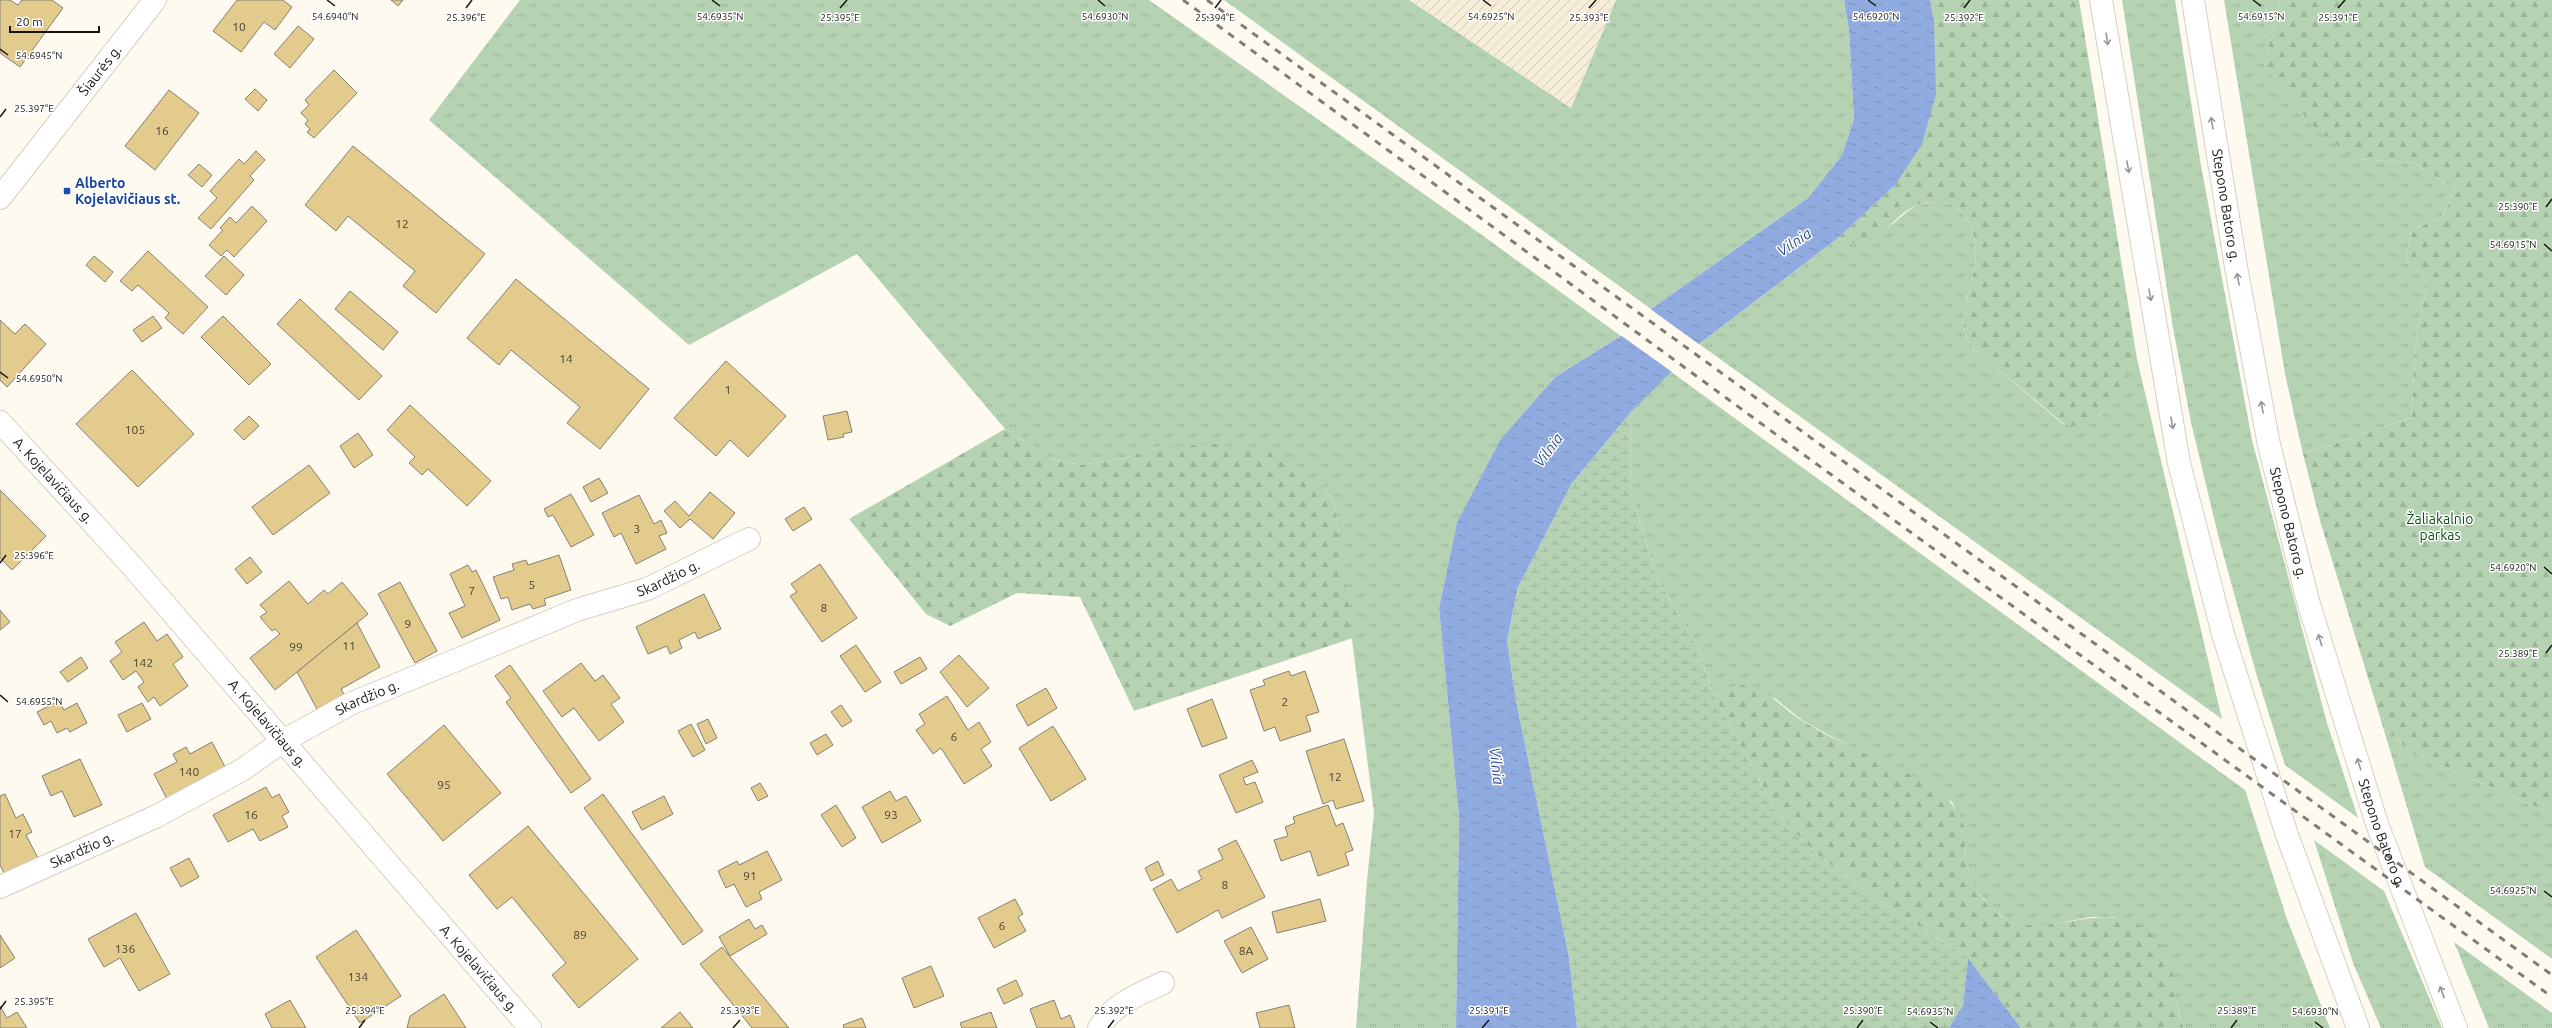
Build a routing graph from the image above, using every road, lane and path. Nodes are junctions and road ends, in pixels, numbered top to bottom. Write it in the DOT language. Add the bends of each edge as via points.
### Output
graph roads {
  1 [pos="155,0"];
  2 [pos="2101,0"];
  3 [pos="2193,0"];
  4 [pos="0,198"];
  5 [pos="0,422"];
  6 [pos="749,539"];
  7 [pos="283,741"];
  8 [pos="0,888"];
  9 [pos="1163,983"];
  10 [pos="530,1028"];
  11 [pos="1099,1028"];
  12 [pos="2358,1028"];
  13 [pos="2456,1028"];
  1 -- 4 [label="main road, Šiaurės g."];
  2 -- 12 [label="main road, one-way" via="2179,463 2228,649 2287,835"];
  13 -- 3 [label="main road, Stepono Batoro g., one-way" via="2377,824 2308,601 2269,445 2236,267"];
  5 -- 7 [label="main road, A. Kojelavičiaus g." via="132,566"];
  6 -- 7 [label="main road, Skardžio g." via="647,589 577,610 350,704"];
  7 -- 8 [label="main road, Skardžio g." via="242,770 157,816"];
  7 -- 10 [label="main road, A. Kojelavičiaus g."];
  9 -- 11 [label="main road" via="1127,1000 1113,1010"];
}
